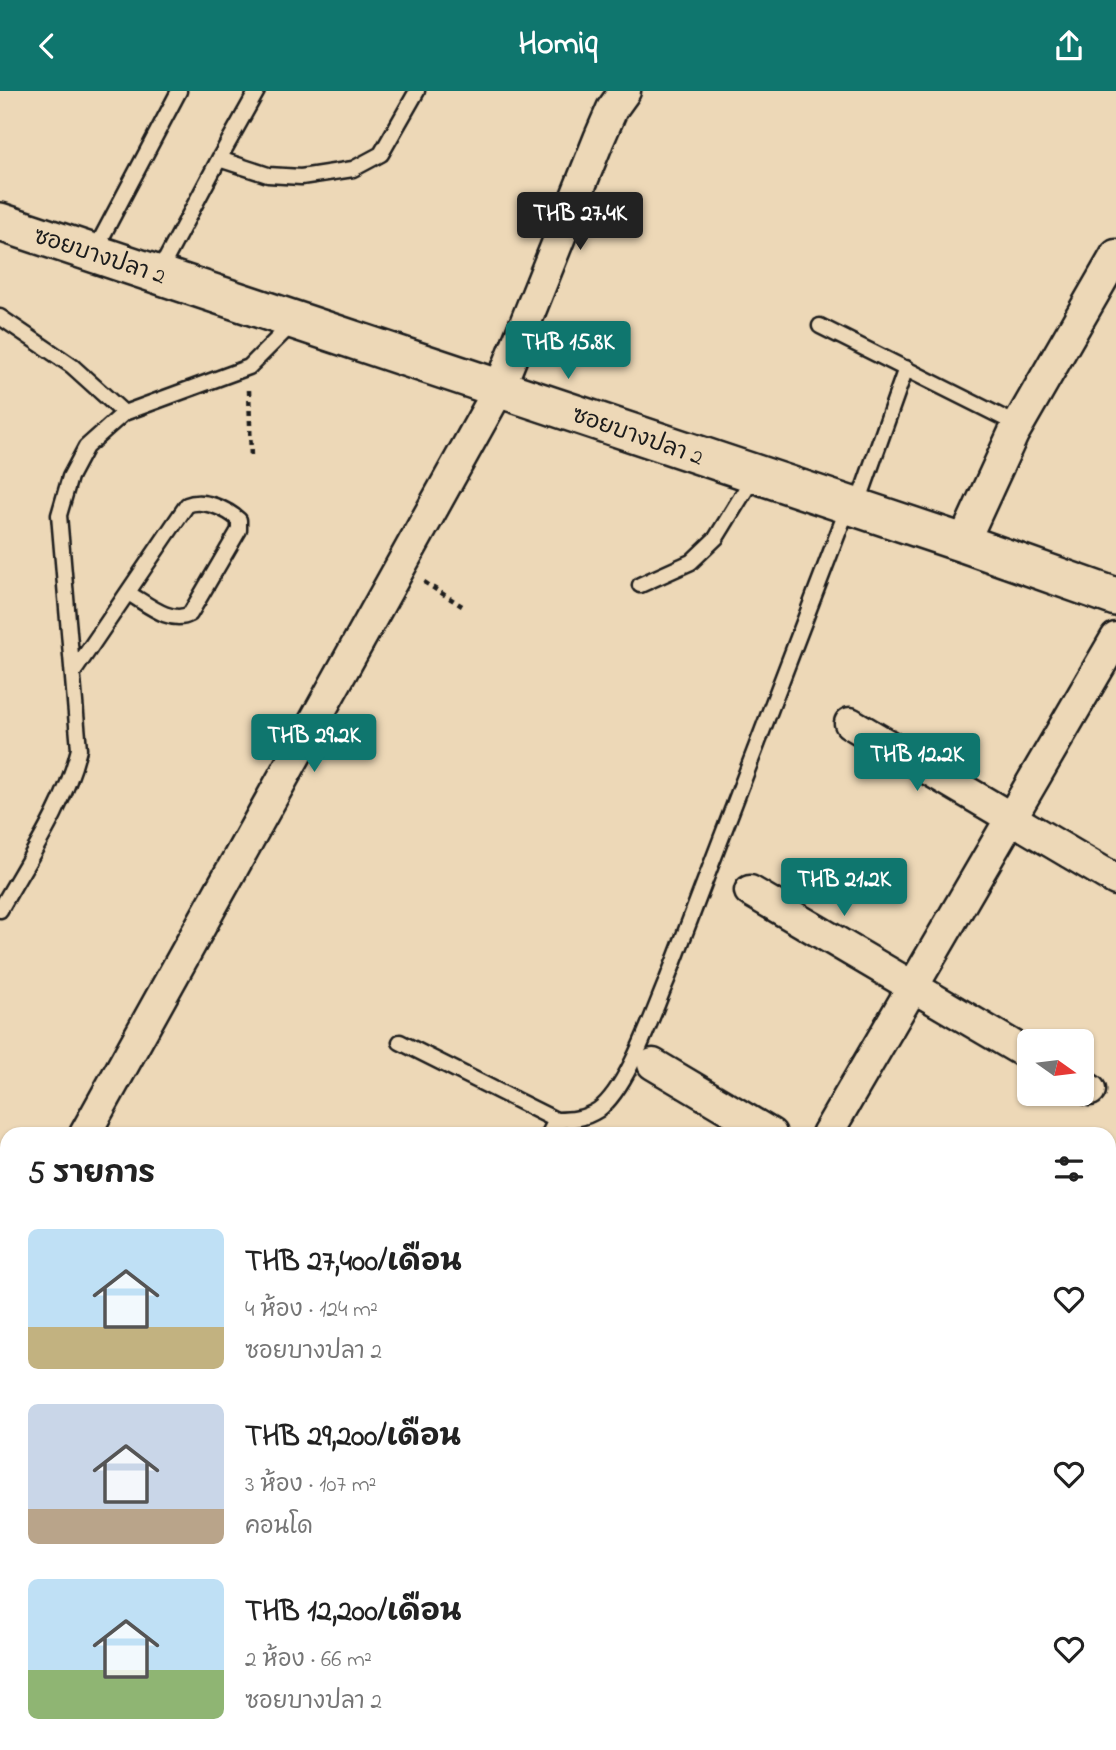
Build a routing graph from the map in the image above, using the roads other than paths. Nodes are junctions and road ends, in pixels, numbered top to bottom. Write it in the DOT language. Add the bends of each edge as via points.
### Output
graph roads {
  1 [pos="179,91"];
  2 [pos="257,91"];
  3 [pos="417,91"];
  4 [pos="625,91"];
  5 [pos="219,159"];
  6 [pos="0,222"];
  7 [pos="94,252"];
  8 [pos="1116,255"];
  9 [pos="158,274"];
  10 [pos="0,317"];
  11 [pos="295,321"];
  12 [pos="820,326"];
  13 [pos="906,369"];
  14 [pos="499,389"];
  15 [pos="124,413"];
  16 [pos="1018,425"];
  17 [pos="755,475"];
  18 [pos="852,508"];
  19 [pos="963,543"];
  20 [pos="640,585"];
  21 [pos="128,593"];
  22 [pos="1116,597"];
  23 [pos="1116,638"];
  24 [pos="73,673"];
  25 [pos="850,723"];
  26 [pos="1010,819"];
  27 [pos="1116,880"];
  28 [pos="750,891"];
  29 [pos="0,910"];
  30 [pos="912,988"];
  31 [pos="400,1042"];
  32 [pos="1017,1048"];
  33 [pos="653,1064"];
  34 [pos="556,1120"];
  35 [pos="89,1127"];
  36 [pos="552,1127"];
  37 [pos="759,1127"];
  38 [pos="831,1127"];
  1 -- 7 [label="lane"];
  2 -- 5 [label="lane"];
  3 -- 5 [label="lane" via="381,154 354,169 301,177 268,174"];
  4 -- 14 [label="street" via="612,109"];
  5 -- 9 [label="lane"];
  6 -- 7 [label="street, ซอยบางปลา 2"];
  7 -- 9 [label="street, ซอยบางปลา 2"];
  8 -- 16 [label="street"];
  9 -- 11 [label="street, ซอยบางปลา 2"];
  10 -- 15 [label="lane" via="72,366"];
  11 -- 14 [label="street, ซอยบางปลา 2"];
  11 -- 15 [label="lane" via="249,367"];
  12 -- 13 [label="lane"];
  13 -- 16 [label="lane"];
  13 -- 18 [label="lane"];
  14 -- 17 [label="street, ซอยบางปลา 2"];
  14 -- 35 [label="street"];
  15 -- 24 [label="lane" via="86,447 59,515"];
  16 -- 19 [label="street"];
  17 -- 18 [label="street, ซอยบางปลา 2"];
  17 -- 20 [label="lane" via="716,538 691,562"];
  18 -- 19 [label="street, ซอยบางปลา 2"];
  18 -- 34 [label="lane" via="636,1055 616,1090 598,1109 576,1120"];
  19 -- 22 [label="street, ซอยบางปลา 2"];
  21 -- 21 [label="lane" via="187,505 196,501 208,504 239,520 239,530 190,614 172,618"];
  21 -- 24 [label="lane"];
  23 -- 26 [label="street"];
  24 -- 29 [label="lane" via="79,749 74,772"];
  25 -- 26 [label="street"];
  26 -- 27 [label="street"];
  26 -- 30 [label="street"];
  28 -- 30 [label="street"];
  30 -- 32 [label="street"];
  30 -- 38 [label="street"];
  31 -- 34 [label="lane"];
  33 -- 37 [label="street"];
  34 -- 36 [label="lane"];
}
